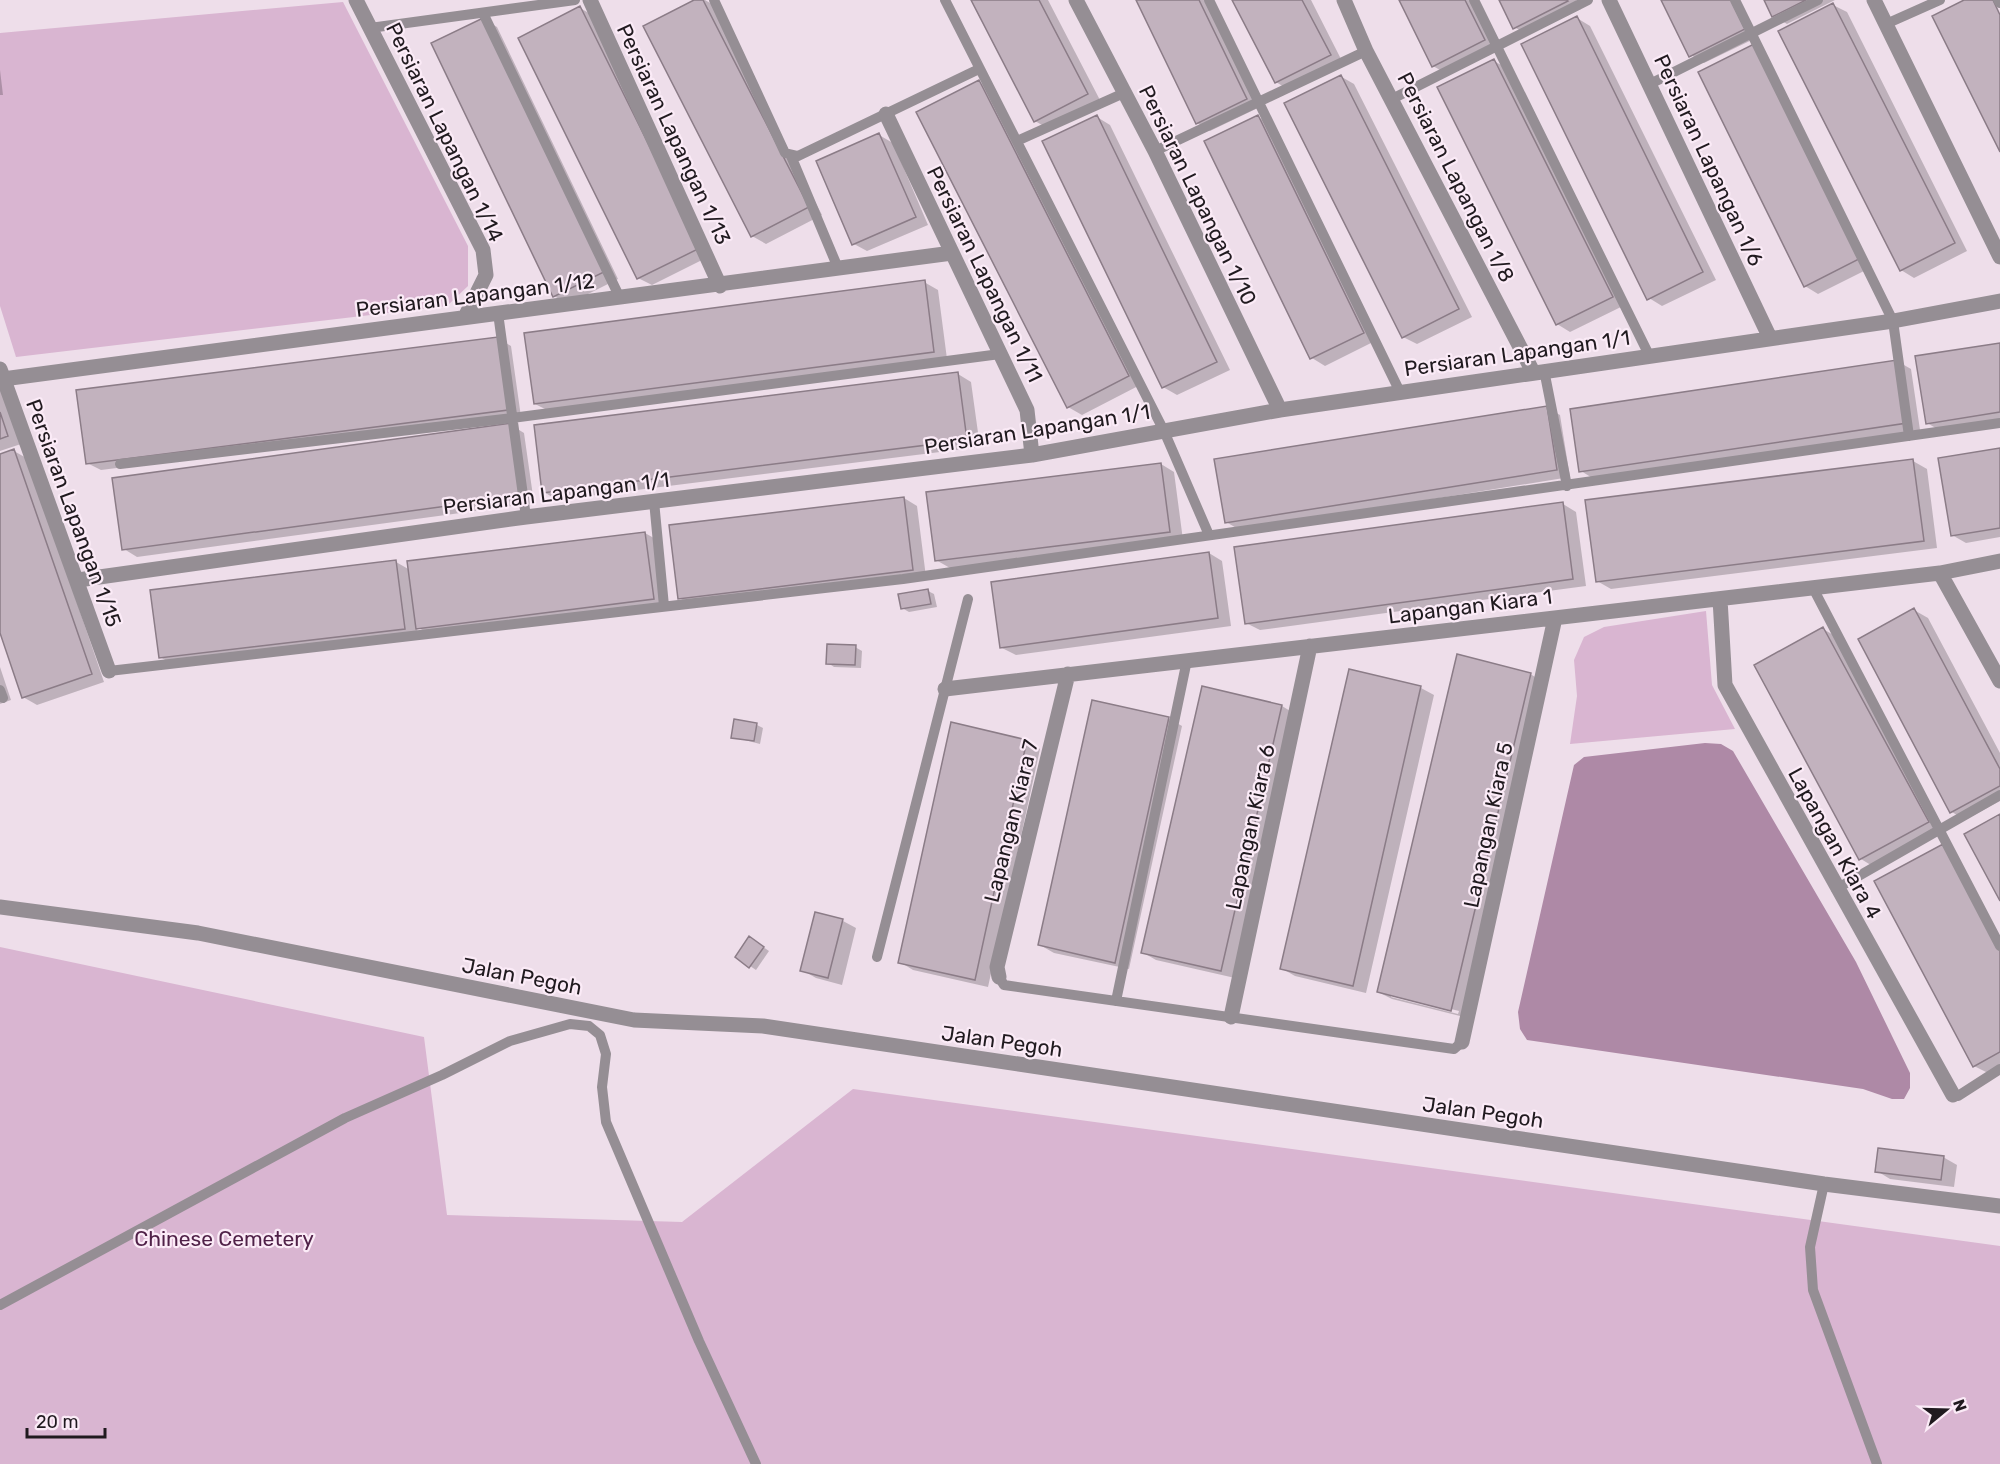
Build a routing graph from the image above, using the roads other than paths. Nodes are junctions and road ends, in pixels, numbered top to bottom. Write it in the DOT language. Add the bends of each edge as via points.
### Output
graph roads {
  1 [pos="356,0"];
  2 [pos="575,0"];
  3 [pos="590,0"];
  4 [pos="714,0"];
  5 [pos="945,0"];
  6 [pos="1076,0"];
  7 [pos="1209,0"];
  8 [pos="1344,0"];
  9 [pos="1474,0"];
  10 [pos="1588,0"];
  11 [pos="1610,0"];
  12 [pos="1735,0"];
  13 [pos="1818,0"];
  14 [pos="1874,0"];
  15 [pos="1940,0"];
  16 [pos="483,13"];
  17 [pos="1886,24"];
  18 [pos="370,28"];
  19 [pos="1752,33"];
  20 [pos="1497,46"];
  21 [pos="1366,51"];
  22 [pos="979,69"];
  23 [pos="1650,84"];
  24 [pos="1124,93"];
  25 [pos="1392,99"];
  26 [pos="1258,102"];
  27 [pos="886,114"];
  28 [pos="1017,141"];
  29 [pos="1155,150"];
  30 [pos="791,156"];
  31 [pos="952,253"];
  32 [pos="2000,256"];
  33 [pos="838,268"];
  34 [pos="720,286"];
  35 [pos="620,298"];
  36 [pos="2000,301"];
  37 [pos="498,312"];
  38 [pos="465,317"];
  39 [pos="1893,321"];
  40 [pos="1770,338"];
  41 [pos="1000,354"];
  42 [pos="1648,355"];
  43 [pos="1538,371"];
  44 [pos="2,374"];
  45 [pos="1400,392"];
  46 [pos="1280,410"];
  47 [pos="512,418"];
  48 [pos="2000,423"];
  49 [pos="1164,431"];
  50 [pos="1909,436"];
  51 [pos="1032,455"];
  52 [pos="120,464"];
  53 [pos="1567,486"];
  54 [pos="654,501"];
  55 [pos="526,517"];
  56 [pos="1209,535"];
  57 [pos="2000,561"];
  58 [pos="1940,573"];
  59 [pos="78,580"];
  60 [pos="1813,588"];
  61 [pos="968,599"];
  62 [pos="1720,599"];
  63 [pos="664,606"];
  64 [pos="1555,618"];
  65 [pos="1310,646"];
  66 [pos="1187,660"];
  67 [pos="109,671"];
  68 [pos="1068,674"];
  69 [pos="2000,681"];
  70 [pos="945,689"];
  71 [pos="2000,795"];
  72 [pos="1940,830"];
  73 [pos="1836,889"];
  74 [pos="0,907"];
  75 [pos="2000,946"];
  76 [pos="877,957"];
  77 [pos="999,977"];
  78 [pos="1116,1001"];
  79 [pos="1231,1017"];
  80 [pos="1462,1042"];
  81 [pos="2000,1069"];
  82 [pos="1953,1095"];
  83 [pos="1824,1184"];
  84 [pos="2000,1206"];
  85 [pos="0,1305"];
  86 [pos="756,1464"];
  87 [pos="1877,1464"];
  1 -- 18 [label="street, Persiaran Lapangan 1/14"];
  2 -- 16 [label="lane"];
  3 -- 34 [label="street, Persiaran Lapangan 1/13"];
  4 -- 30 [label="lane" via="785,153"];
  5 -- 22 [label="lane"];
  6 -- 24 [label="street, Persiaran Lapangan 1/10"];
  7 -- 26 [label="lane"];
  8 -- 21 [label="street, Persiaran Lapangan 1/8"];
  9 -- 20 [label="lane"];
  10 -- 20 [label="lane"];
  11 -- 23 [label="street, Persiaran Lapangan 1/6"];
  12 -- 19 [label="lane"];
  13 -- 19 [label="lane"];
  14 -- 17 [label="street"];
  15 -- 17 [label="lane"];
  16 -- 18 [label="lane"];
  16 -- 35 [label="lane"];
  17 -- 32 [label="street"];
  18 -- 38 [label="street, Persiaran Lapangan 1/14" via="483,250 486,275"];
  19 -- 23 [label="lane"];
  19 -- 39 [label="lane"];
  20 -- 25 [label="lane"];
  20 -- 42 [label="lane"];
  21 -- 25 [label="street, Persiaran Lapangan 1/8"];
  21 -- 26 [label="lane"];
  22 -- 27 [label="lane"];
  22 -- 28 [label="lane"];
  23 -- 40 [label="street, Persiaran Lapangan 1/6"];
  24 -- 28 [label="lane"];
  24 -- 29 [label="street, Persiaran Lapangan 1/10"];
  25 -- 43 [label="street, Persiaran Lapangan 1/8"];
  26 -- 29 [label="lane"];
  26 -- 45 [label="lane"];
  27 -- 30 [label="lane"];
  27 -- 31 [label="street, Persiaran Lapangan 1/11"];
  28 -- 49 [label="lane"];
  29 -- 46 [label="street, Persiaran Lapangan 1/10"];
  30 -- 33 [label="lane"];
  31 -- 33 [label="street, Persiaran Lapangan 1/12"];
  31 -- 41 [label="street, Persiaran Lapangan 1/11"];
  33 -- 34 [label="street, Persiaran Lapangan 1/12"];
  34 -- 35 [label="street, Persiaran Lapangan 1/12"];
  35 -- 37 [label="street, Persiaran Lapangan 1/12"];
  36 -- 39 [label="street, Persiaran Lapangan 1/1"];
  37 -- 38 [label="street, Persiaran Lapangan 1/12"];
  37 -- 47 [label="lane"];
  38 -- 44 [label="street, Persiaran Lapangan 1/12"];
  39 -- 40 [label="street, Persiaran Lapangan 1/1"];
  39 -- 50 [label="lane"];
  40 -- 42 [label="street, Persiaran Lapangan 1/1"];
  41 -- 47 [label="lane"];
  41 -- 51 [label="street, Persiaran Lapangan 1/11" via="1027,410"];
  42 -- 43 [label="street, Persiaran Lapangan 1/1"];
  43 -- 45 [label="street, Persiaran Lapangan 1/1"];
  43 -- 53 [label="lane"];
  44 -- 59 [label="street, Persiaran Lapangan 1/15"];
  45 -- 46 [label="street, Persiaran Lapangan 1/1"];
  46 -- 49 [label="street, Persiaran Lapangan 1/1"];
  47 -- 52 [label="lane"];
  47 -- 55 [label="lane"];
  48 -- 50 [label="lane"];
  49 -- 51 [label="street, Persiaran Lapangan 1/1"];
  49 -- 56 [label="lane"];
  50 -- 53 [label="lane"];
  51 -- 54 [label="street, Persiaran Lapangan 1/1"];
  53 -- 56 [label="lane"];
  54 -- 55 [label="street, Persiaran Lapangan 1/1"];
  54 -- 63 [label="lane"];
  55 -- 59 [label="street, Persiaran Lapangan 1/1"];
  56 -- 63 [label="lane" via="903,579"];
  57 -- 58 [label="street, Lapangan Kiara 1"];
  58 -- 60 [label="street, Lapangan Kiara 1"];
  58 -- 69 [label="street"];
  59 -- 67 [label="street, Persiaran Lapangan 1/15"];
  60 -- 62 [label="street, Lapangan Kiara 1"];
  60 -- 72 [label="lane"];
  61 -- 70 [label="lane"];
  62 -- 64 [label="street, Lapangan Kiara 1"];
  62 -- 73 [label="street, Lapangan Kiara 4" via="1725,686"];
  63 -- 67 [label="lane"];
  64 -- 65 [label="street, Lapangan Kiara 1"];
  64 -- 80 [label="street, Lapangan Kiara 5"];
  65 -- 66 [label="street, Lapangan Kiara 1"];
  65 -- 79 [label="street, Lapangan Kiara 6"];
  66 -- 68 [label="street, Lapangan Kiara 1"];
  66 -- 78 [label="lane"];
  68 -- 70 [label="street, Lapangan Kiara 1"];
  68 -- 77 [label="street, Lapangan Kiara 7" via="997,968"];
  70 -- 76 [label="lane"];
  71 -- 72 [label="lane"];
  72 -- 73 [label="lane"];
  72 -- 75 [label="lane"];
  73 -- 82 [label="street, Lapangan Kiara 4"];
  74 -- 83 [label="street, Jalan Pegoh" via="198,933 634,1020 763,1026"];
  77 -- 78 [label="lane" via="1004,985"];
  78 -- 79 [label="lane"];
  79 -- 80 [label="lane" via="1454,1049"];
  81 -- 82 [label="lane" via="1958,1096"];
  83 -- 84 [label="street, Jalan Pegoh"];
  83 -- 87 [label="lane" via="1810,1247 1813,1290"];
  85 -- 86 [label="lane" via="345,1118 510,1041 570,1024 589,1026 600,1035 606,1054 602,1087 606,1122"];
}
